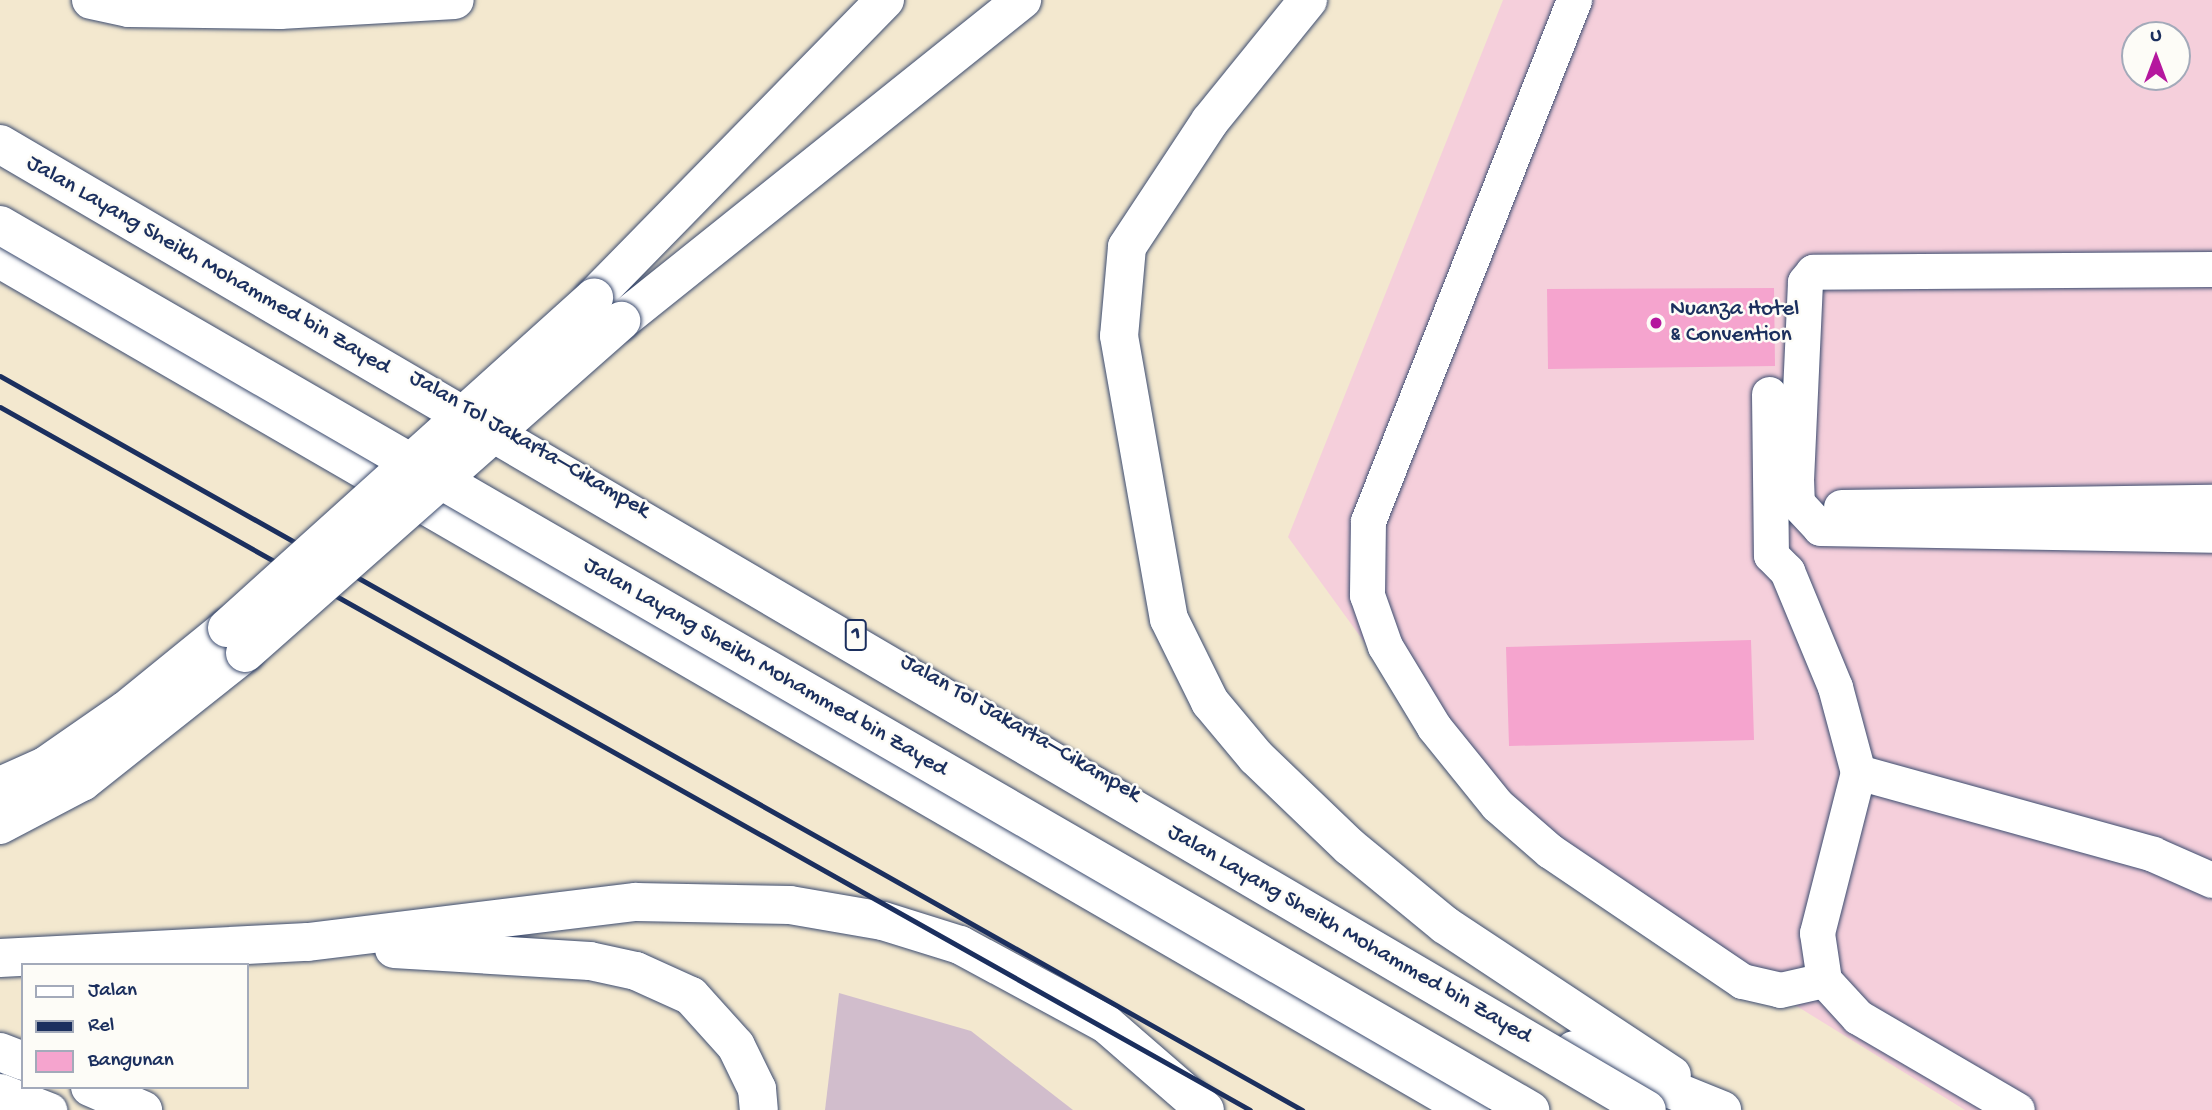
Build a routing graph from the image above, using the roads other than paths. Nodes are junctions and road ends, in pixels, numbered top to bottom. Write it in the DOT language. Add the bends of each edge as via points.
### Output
graph roads {
  1 [pos="91,0"];
  2 [pos="455,0"];
  3 [pos="885,0"];
  4 [pos="1022,0"];
  5 [pos="1308,0"];
  6 [pos="1574,0"];
  7 [pos="0,139"];
  8 [pos="0,144"];
  9 [pos="0,225"];
  10 [pos="0,259"];
  11 [pos="2212,269"];
  12 [pos="608,309"];
  13 [pos="1769,394"];
  14 [pos="2212,502"];
  15 [pos="2174,518"];
  16 [pos="2212,534"];
  17 [pos="236,641"];
  18 [pos="1858,772"];
  19 [pos="0,786"];
  20 [pos="0,825"];
  21 [pos="2212,880"];
  22 [pos="308,942"];
  23 [pos="0,958"];
  24 [pos="1824,980"];
  25 [pos="0,1052"];
  26 [pos="21,1060"];
  27 [pos="95,1089"];
  28 [pos="0,1091"];
  29 [pos="49,1110"];
  30 [pos="143,1110"];
  31 [pos="759,1110"];
  32 [pos="1205,1110"];
  33 [pos="1470,1110"];
  34 [pos="1530,1110"];
  35 [pos="1647,1110"];
  36 [pos="1722,1110"];
  37 [pos="2017,1110"];
  1 -- 2 [label="highway" via="129,8 281,10"];
  3 -- 12 [label="highway"];
  4 -- 12 [label="highway" via="990,19"];
  5 -- 36 [label="highway" via="1210,121 1127,247 1119,336 1169,619 1210,702 1256,757 1350,847 1445,925"];
  6 -- 24 [label="lane" via="1368,521 1367,595 1385,646 1434,727 1497,805 1550,851 1742,981 1780,990"];
  7 -- 36 [label="highway, Jalan Tol Jakarta–Cikampek / 1" via="1592,1061"];
  8 -- 35 [label="highway, Jalan Layang Sheikh Mohammed bin Zayed / 1, bridge"];
  9 -- 34 [label="highway, Jalan Layang Sheikh Mohammed bin Zayed, bridge"];
  10 -- 33 [label="highway"];
  11 -- 15 [label="lane" via="1940,268 1808,275 1796,478 1804,516 1824,508"];
  12 -- 17 [label="highway, bridge"];
  13 -- 18 [label="lane" via="1771,555 1787,571 1835,687"];
  14 -- 15 [label="lane"];
  15 -- 16 [label="lane"];
  17 -- 19 [label="highway" via="45,766"];
  17 -- 20 [label="highway" via="82,782"];
  18 -- 21 [label="lane" via="2153,854"];
  18 -- 24 [label="lane" via="1817,933"];
  22 -- 23 [label="highway"];
  22 -- 31 [label="highway" via="590,961 636,971 691,996 736,1046 757,1089"];
  22 -- 32 [label="highway" via="636,902 790,905 883,921 960,945 1106,1024"];
  24 -- 37 [label="lane" via="1858,1017"];
  25 -- 26 [label="highway"];
  27 -- 30 [label="highway"];
  28 -- 29 [label="lane"];
}
